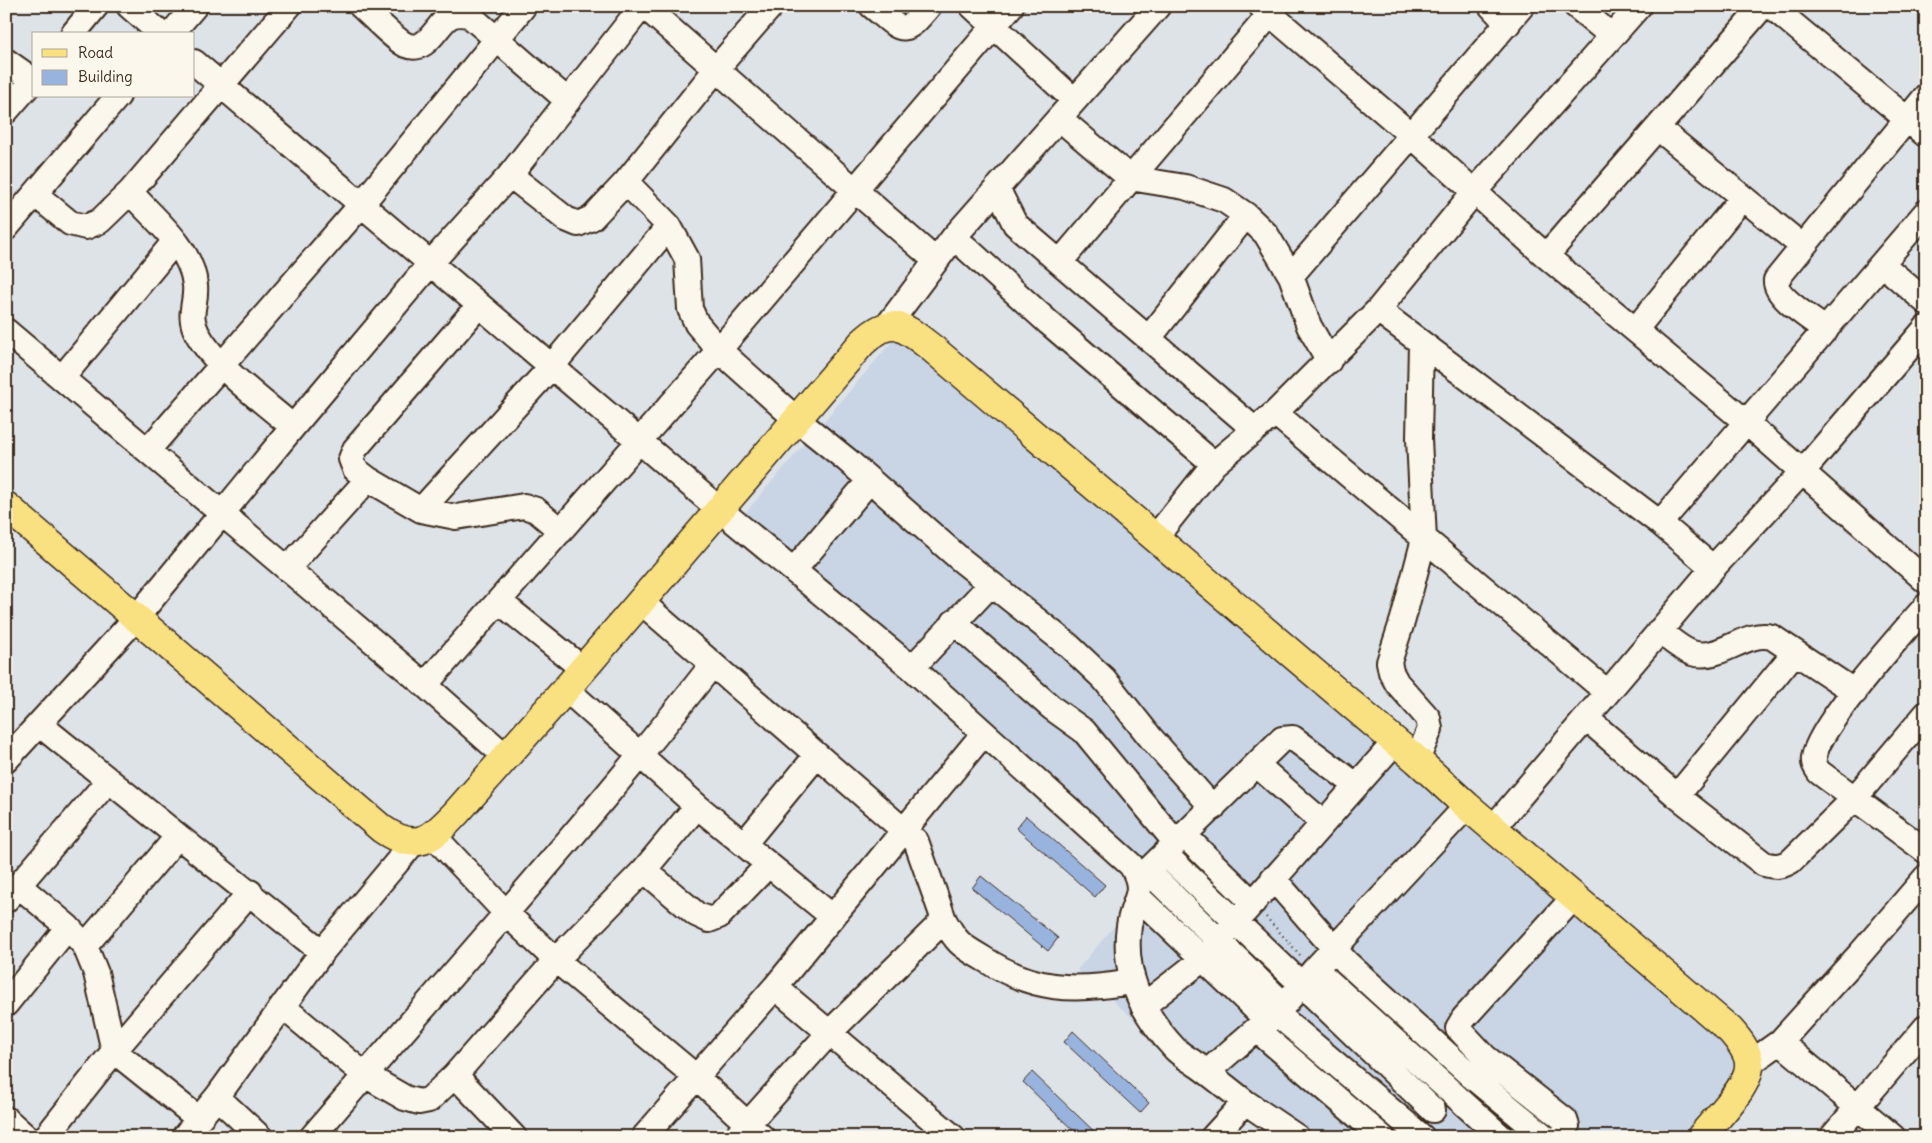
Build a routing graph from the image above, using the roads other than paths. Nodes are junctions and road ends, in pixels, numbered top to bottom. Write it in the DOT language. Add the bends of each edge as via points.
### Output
graph roads {
  1 [pos="96,6"];
  2 [pos="129,6"];
  3 [pos="195,6"];
  4 [pos="289,6"];
  5 [pos="524,6"];
  6 [pos="643,6"];
  7 [pos="771,6"];
  8 [pos="872,6"];
  9 [pos="929,6"];
  10 [pos="972,6"];
  11 [pos="1011,6"];
  12 [pos="1491,6"];
  13 [pos="1576,6"];
  14 [pos="1639,6"];
  15 [pos="1763,6"];
  16 [pos="1771,6"];
  17 [pos="1152,8"];
  18 [pos="1269,9"];
  19 [pos="372,10"];
  20 [pos="1515,15"];
  21 [pos="995,26"];
  22 [pos="75,32"];
  23 [pos="159,32"];
  24 [pos="173,32"];
  25 [pos="1612,36"];
  26 [pos="497,40"];
  27 [pos="6,60"];
  28 [pos="195,63"];
  29 [pos="717,68"];
  30 [pos="32,79"];
  31 [pos="32,81"];
  32 [pos="221,84"];
  33 [pos="1926,96"];
  34 [pos="116,98"];
  35 [pos="568,102"];
  36 [pos="1066,109"];
  37 [pos="6,111"];
  38 [pos="1907,118"];
  39 [pos="1658,128"];
  40 [pos="1411,135"];
  41 [pos="1926,135"];
  42 [pos="510,175"];
  43 [pos="1130,178"];
  44 [pos="626,182"];
  45 [pos="997,188"];
  46 [pos="856,189"];
  47 [pos="130,192"];
  48 [pos="1474,192"];
  49 [pos="36,195"];
  50 [pos="1742,198"];
  51 [pos="361,205"];
  52 [pos="1926,212"];
  53 [pos="1246,215"];
  54 [pos="669,226"];
  55 [pos="6,228"];
  56 [pos="954,237"];
  57 [pos="175,241"];
  58 [pos="1802,246"];
  59 [pos="1546,256"];
  60 [pos="935,260"];
  61 [pos="1060,262"];
  62 [pos="430,264"];
  63 [pos="1882,264"];
  64 [pos="1291,276"];
  65 [pos="1926,302"];
  66 [pos="479,306"];
  67 [pos="1378,310"];
  68 [pos="888,325"];
  69 [pos="1926,328"];
  70 [pos="1636,329"];
  71 [pos="1826,330"];
  72 [pos="6,331"];
  73 [pos="1149,338"];
  74 [pos="1421,342"];
  75 [pos="719,350"];
  76 [pos="1328,361"];
  77 [pos="222,366"];
  78 [pos="552,366"];
  79 [pos="62,378"];
  80 [pos="1275,413"];
  81 [pos="796,419"];
  82 [pos="1746,422"];
  83 [pos="293,427"];
  84 [pos="1254,429"];
  85 [pos="639,442"];
  86 [pos="148,450"];
  87 [pos="1214,464"];
  88 [pos="1803,471"];
  89 [pos="368,479"];
  90 [pos="870,480"];
  91 [pos="6,506"];
  92 [pos="421,510"];
  93 [pos="719,510"];
  94 [pos="221,515"];
  95 [pos="1660,523"];
  96 [pos="560,532"];
  97 [pos="1155,538"];
  98 [pos="1424,539"];
  99 [pos="1713,568"];
  100 [pos="287,569"];
  101 [pos="794,570"];
  102 [pos="1926,581"];
  103 [pos="991,584"];
  104 [pos="640,601"];
  105 [pos="500,602"];
  106 [pos="1926,606"];
  107 [pos="137,617"];
  108 [pos="954,622"];
  109 [pos="1659,631"];
  110 [pos="1796,652"];
  111 [pos="712,665"];
  112 [pos="912,668"];
  113 [pos="583,669"];
  114 [pos="425,685"];
  115 [pos="566,689"];
  116 [pos="1607,692"];
  117 [pos="1855,692"];
  118 [pos="1926,714"];
  119 [pos="1587,719"];
  120 [pos="39,724"];
  121 [pos="984,733"];
  122 [pos="1395,742"];
  123 [pos="642,755"];
  124 [pos="817,755"];
  125 [pos="505,756"];
  126 [pos="6,760"];
  127 [pos="1418,760"];
  128 [pos="1257,765"];
  129 [pos="108,781"];
  130 [pos="1356,785"];
  131 [pos="1677,796"];
  132 [pos="1854,799"];
  133 [pos="697,806"];
  134 [pos="1467,806"];
  135 [pos="1213,808"];
  136 [pos="1322,822"];
  137 [pos="1493,828"];
  138 [pos="905,829"];
  139 [pos="178,836"];
  140 [pos="423,839"];
  141 [pos="744,844"];
  142 [pos="1175,844"];
  143 [pos="1926,851"];
  144 [pos="768,866"];
  145 [pos="644,870"];
  146 [pos="1273,878"];
  147 [pos="1925,879"];
  148 [pos="1142,883"];
  149 [pos="12,892"];
  150 [pos="250,892"];
  151 [pos="1575,896"];
  152 [pos="1252,903"];
  153 [pos="507,914"];
  154 [pos="832,917"];
  155 [pos="944,920"];
  156 [pos="1235,922"];
  157 [pos="68,927"];
  158 [pos="1219,940"];
  159 [pos="85,946"];
  160 [pos="1336,948"];
  161 [pos="322,952"];
  162 [pos="1203,959"];
  163 [pos="556,960"];
  164 [pos="1308,977"];
  165 [pos="1131,982"];
  166 [pos="775,987"];
  167 [pos="6,1004"];
  168 [pos="282,1006"];
  169 [pos="1143,1006"];
  170 [pos="1271,1017"];
  171 [pos="1926,1027"];
  172 [pos="830,1032"];
  173 [pos="1780,1042"];
  174 [pos="114,1051"];
  175 [pos="1485,1057"];
  176 [pos="1749,1064"];
  177 [pos="1207,1072"];
  178 [pos="365,1075"];
  179 [pos="455,1075"];
  180 [pos="1470,1075"];
  181 [pos="695,1076"];
  182 [pos="1450,1093"];
  183 [pos="217,1096"];
  184 [pos="1245,1102"];
  185 [pos="1857,1107"];
  186 [pos="1433,1110"];
  187 [pos="6,1119"];
  188 [pos="191,1128"];
  189 [pos="748,1132"];
  190 [pos="504,1133"];
  191 [pos="1419,1134"];
  192 [pos="1494,1135"];
  193 [pos="26,1137"];
  194 [pos="46,1137"];
  195 [pos="260,1137"];
  196 [pos="312,1137"];
  197 [pos="644,1137"];
  198 [pos="953,1137"];
  199 [pos="1213,1137"];
  200 [pos="1298,1137"];
  201 [pos="1382,1137"];
  202 [pos="1545,1137"];
  203 [pos="1562,1137"];
  204 [pos="1700,1137"];
  205 [pos="1832,1137"];
  206 [pos="1893,1137"];
  1 -- 22 [label="street"];
  2 -- 23 [label="street"];
  3 -- 24 [label="street"];
  4 -- 32 [label="street"];
  5 -- 26 [label="street"];
  6 -- 29 [label="street"];
  6 -- 35 [label="street"];
  7 -- 29 [label="street"];
  8 -- 9 [label="street" via="899,28 906,29 913,26"];
  10 -- 21 [label="street"];
  11 -- 21 [label="street"];
  12 -- 20 [label="street"];
  13 -- 25 [label="street"];
  14 -- 25 [label="street"];
  15 -- 39 [label="street"];
  16 -- 38 [label="street"];
  17 -- 36 [label="street"];
  18 -- 40 [label="street"];
  18 -- 43 [label="street"];
  19 -- 26 [label="street" via="406,45 417,46 428,40 450,16 461,14 469,16"];
  20 -- 40 [label="street"];
  21 -- 36 [label="street"];
  21 -- 46 [label="street"];
  25 -- 48 [label="street"];
  26 -- 35 [label="street"];
  26 -- 51 [label="street"];
  27 -- 30 [label="street"];
  28 -- 32 [label="street"];
  29 -- 44 [label="street"];
  29 -- 46 [label="street"];
  31 -- 37 [label="street"];
  32 -- 47 [label="street"];
  32 -- 51 [label="street"];
  33 -- 38 [label="street"];
  34 -- 49 [label="street"];
  35 -- 42 [label="street"];
  36 -- 43 [label="street"];
  36 -- 45 [label="street"];
  38 -- 41 [label="street"];
  38 -- 58 [label="street"];
  39 -- 50 [label="street"];
  39 -- 59 [label="street"];
  40 -- 48 [label="street"];
  40 -- 64 [label="street"];
  42 -- 44 [label="street" via="566,219 578,224 592,218"];
  42 -- 62 [label="street"];
  43 -- 53 [label="street" via="1185,187 1224,200"];
  43 -- 61 [label="street"];
  44 -- 54 [label="street"];
  45 -- 56 [label="street"];
  45 -- 61 [label="street" via="1014,224"];
  46 -- 60 [label="street"];
  46 -- 75 [label="street"];
  47 -- 49 [label="street" via="100,221 86,227 70,223"];
  47 -- 57 [label="street"];
  48 -- 59 [label="street"];
  48 -- 67 [label="street"];
  49 -- 55 [label="street"];
  50 -- 58 [label="street"];
  50 -- 70 [label="street"];
  51 -- 62 [label="street"];
  51 -- 77 [label="street"];
  52 -- 63 [label="street"];
  53 -- 64 [label="street" via="1266,234"];
  53 -- 73 [label="street"];
  54 -- 75 [label="street" via="687,259 690,309"];
  54 -- 78 [label="street"];
  56 -- 60 [label="street"];
  56 -- 87 [label="street"];
  57 -- 77 [label="street" via="188,262 196,285 191,315 197,333"];
  57 -- 79 [label="street"];
  58 -- 71 [label="street" via="1776,280 1775,286 1780,294"];
  59 -- 70 [label="street"];
  60 -- 68 [label="street"];
  61 -- 73 [label="street"];
  62 -- 66 [label="street"];
  62 -- 83 [label="street"];
  63 -- 65 [label="street"];
  63 -- 71 [label="street"];
  64 -- 76 [label="street" via="1309,326"];
  66 -- 78 [label="street"];
  66 -- 89 [label="street" via="355,449 351,459 355,469"];
  67 -- 74 [label="street"];
  67 -- 76 [label="street"];
  68 -- 81 [label="main road" via="875,330 862,343"];
  68 -- 97 [label="main road" via="908,330 933,349"];
  69 -- 88 [label="street"];
  70 -- 82 [label="street"];
  71 -- 82 [label="street"];
  72 -- 79 [label="street"];
  73 -- 84 [label="street"];
  74 -- 95 [label="street"];
  74 -- 98 [label="street" via="1419,439"];
  75 -- 81 [label="street"];
  75 -- 85 [label="street"];
  76 -- 80 [label="street"];
  77 -- 83 [label="street"];
  77 -- 86 [label="street"];
  78 -- 85 [label="street"];
  78 -- 92 [label="street"];
  79 -- 86 [label="street"];
  80 -- 84 [label="street"];
  80 -- 98 [label="street"];
  81 -- 90 [label="street"];
  81 -- 93 [label="main road"];
  82 -- 88 [label="street"];
  82 -- 95 [label="street"];
  83 -- 94 [label="street"];
  84 -- 87 [label="street"];
  85 -- 93 [label="street"];
  85 -- 96 [label="street"];
  86 -- 94 [label="street"];
  87 -- 97 [label="street"];
  88 -- 99 [label="street"];
  88 -- 102 [label="street"];
  89 -- 92 [label="street"];
  89 -- 100 [label="street"];
  90 -- 101 [label="street"];
  90 -- 103 [label="street"];
  91 -- 107 [label="main road"];
  92 -- 96 [label="street" via="456,517 524,506 536,510"];
  93 -- 101 [label="street"];
  93 -- 104 [label="main road"];
  94 -- 100 [label="street"];
  94 -- 107 [label="street"];
  95 -- 99 [label="street"];
  96 -- 105 [label="street"];
  97 -- 122 [label="main road"];
  98 -- 116 [label="street"];
  98 -- 127 [label="street" via="1389,662 1397,683 1428,718 1430,729"];
  99 -- 109 [label="street"];
  100 -- 114 [label="street"];
  101 -- 112 [label="street"];
  103 -- 108 [label="street"];
  103 -- 135 [label="street" via="1068,644 1104,679"];
  104 -- 111 [label="street"];
  104 -- 113 [label="main road"];
  105 -- 113 [label="street"];
  105 -- 114 [label="street"];
  106 -- 117 [label="street"];
  107 -- 120 [label="street"];
  107 -- 140 [label="main road" via="382,829 397,840"];
  108 -- 112 [label="street"];
  108 -- 142 [label="street" via="1052,708 1084,731"];
  109 -- 110 [label="street" via="1691,653 1702,655 1764,635"];
  109 -- 116 [label="street"];
  110 -- 117 [label="street"];
  110 -- 131 [label="street"];
  111 -- 123 [label="street"];
  111 -- 124 [label="street"];
  112 -- 121 [label="street"];
  113 -- 115 [label="main road"];
  114 -- 125 [label="street"];
  115 -- 123 [label="street"];
  115 -- 125 [label="main road"];
  116 -- 119 [label="street"];
  117 -- 132 [label="street" via="1822,735 1814,756 1819,772"];
  118 -- 132 [label="street"];
  119 -- 131 [label="street"];
  119 -- 137 [label="street"];
  120 -- 126 [label="street"];
  120 -- 129 [label="street"];
  121 -- 138 [label="street"];
  121 -- 148 [label="street" via="1131,865"];
  122 -- 127 [label="main road"];
  122 -- 130 [label="street"];
  123 -- 133 [label="street"];
  123 -- 153 [label="street"];
  124 -- 138 [label="street"];
  124 -- 141 [label="street"];
  125 -- 140 [label="main road" via="451,819"];
  127 -- 134 [label="main road"];
  128 -- 130 [label="street" via="1282,739 1293,738"];
  128 -- 135 [label="street"];
  128 -- 136 [label="street"];
  129 -- 139 [label="street"];
  129 -- 149 [label="street"];
  130 -- 136 [label="street"];
  131 -- 132 [label="street" via="1764,864 1774,867 1791,861"];
  132 -- 143 [label="street"];
  133 -- 141 [label="street"];
  133 -- 145 [label="street"];
  134 -- 137 [label="main road"];
  134 -- 160 [label="street"];
  135 -- 142 [label="street"];
  136 -- 146 [label="street"];
  137 -- 151 [label="main road"];
  138 -- 154 [label="street"];
  138 -- 155 [label="street" via="916,841"];
  139 -- 150 [label="street"];
  139 -- 159 [label="street"];
  140 -- 153 [label="street"];
  140 -- 161 [label="street"];
  141 -- 144 [label="street"];
  142 -- 148 [label="street"];
  142 -- 152 [label="street"];
  142 -- 156 [label="street"];
  144 -- 145 [label="street" via="719,916 709,920 696,914"];
  144 -- 154 [label="street"];
  145 -- 163 [label="street"];
  146 -- 152 [label="street"];
  146 -- 160 [label="street"];
  147 -- 173 [label="street"];
  148 -- 158 [label="street"];
  148 -- 162 [label="street" via="1168,923"];
  148 -- 165 [label="street" via="1129,924 1126,957"];
  149 -- 157 [label="street"];
  150 -- 161 [label="street"];
  150 -- 174 [label="street"];
  151 -- 175 [label="street" via="1459,1023 1461,1032"];
  151 -- 176 [label="main road" via="1730,1030 1745,1051"];
  152 -- 156 [label="street"];
  153 -- 163 [label="street"];
  153 -- 178 [label="street"];
  154 -- 166 [label="street"];
  155 -- 165 [label="street" via="959,942 1018,978 1065,988"];
  155 -- 172 [label="street"];
  156 -- 158 [label="street"];
  156 -- 164 [label="street"];
  157 -- 159 [label="street"];
  157 -- 167 [label="street"];
  158 -- 162 [label="street"];
  158 -- 170 [label="street"];
  159 -- 174 [label="street" via="96,973"];
  160 -- 164 [label="street"];
  160 -- 180 [label="street" via="1346,962"];
  161 -- 168 [label="street"];
  162 -- 169 [label="street"];
  162 -- 170 [label="street"];
  163 -- 179 [label="street"];
  163 -- 181 [label="street"];
  164 -- 170 [label="street"];
  164 -- 182 [label="street"];
  164 -- 186 [label="street"];
  165 -- 169 [label="street"];
  166 -- 172 [label="street"];
  166 -- 181 [label="street"];
  168 -- 178 [label="street"];
  168 -- 183 [label="street"];
  169 -- 177 [label="street" via="1176,1049"];
  170 -- 177 [label="street"];
  170 -- 191 [label="street"];
  170 -- 201 [label="street"];
  171 -- 185 [label="street"];
  172 -- 189 [label="street"];
  172 -- 198 [label="street"];
  173 -- 176 [label="street"];
  173 -- 185 [label="street"];
  174 -- 188 [label="street"];
  174 -- 194 [label="street"];
  175 -- 180 [label="street"];
  175 -- 203 [label="street" via="1565,1120 1567,1126"];
  176 -- 204 [label="main road" via="1747,1078 1738,1093"];
  177 -- 184 [label="street"];
  178 -- 179 [label="street" via="405,1098 419,1102 429,1100"];
  178 -- 196 [label="street"];
  179 -- 190 [label="street"];
  180 -- 182 [label="street"];
  180 -- 202 [label="street"];
  181 -- 189 [label="street"];
  181 -- 197 [label="street"];
  182 -- 186 [label="street"];
  182 -- 192 [label="street"];
  183 -- 188 [label="street"];
  183 -- 195 [label="street"];
  184 -- 199 [label="street"];
  184 -- 200 [label="street"];
  185 -- 205 [label="street"];
  185 -- 206 [label="street"];
  186 -- 191 [label="street"];
  187 -- 193 [label="street"];
}
